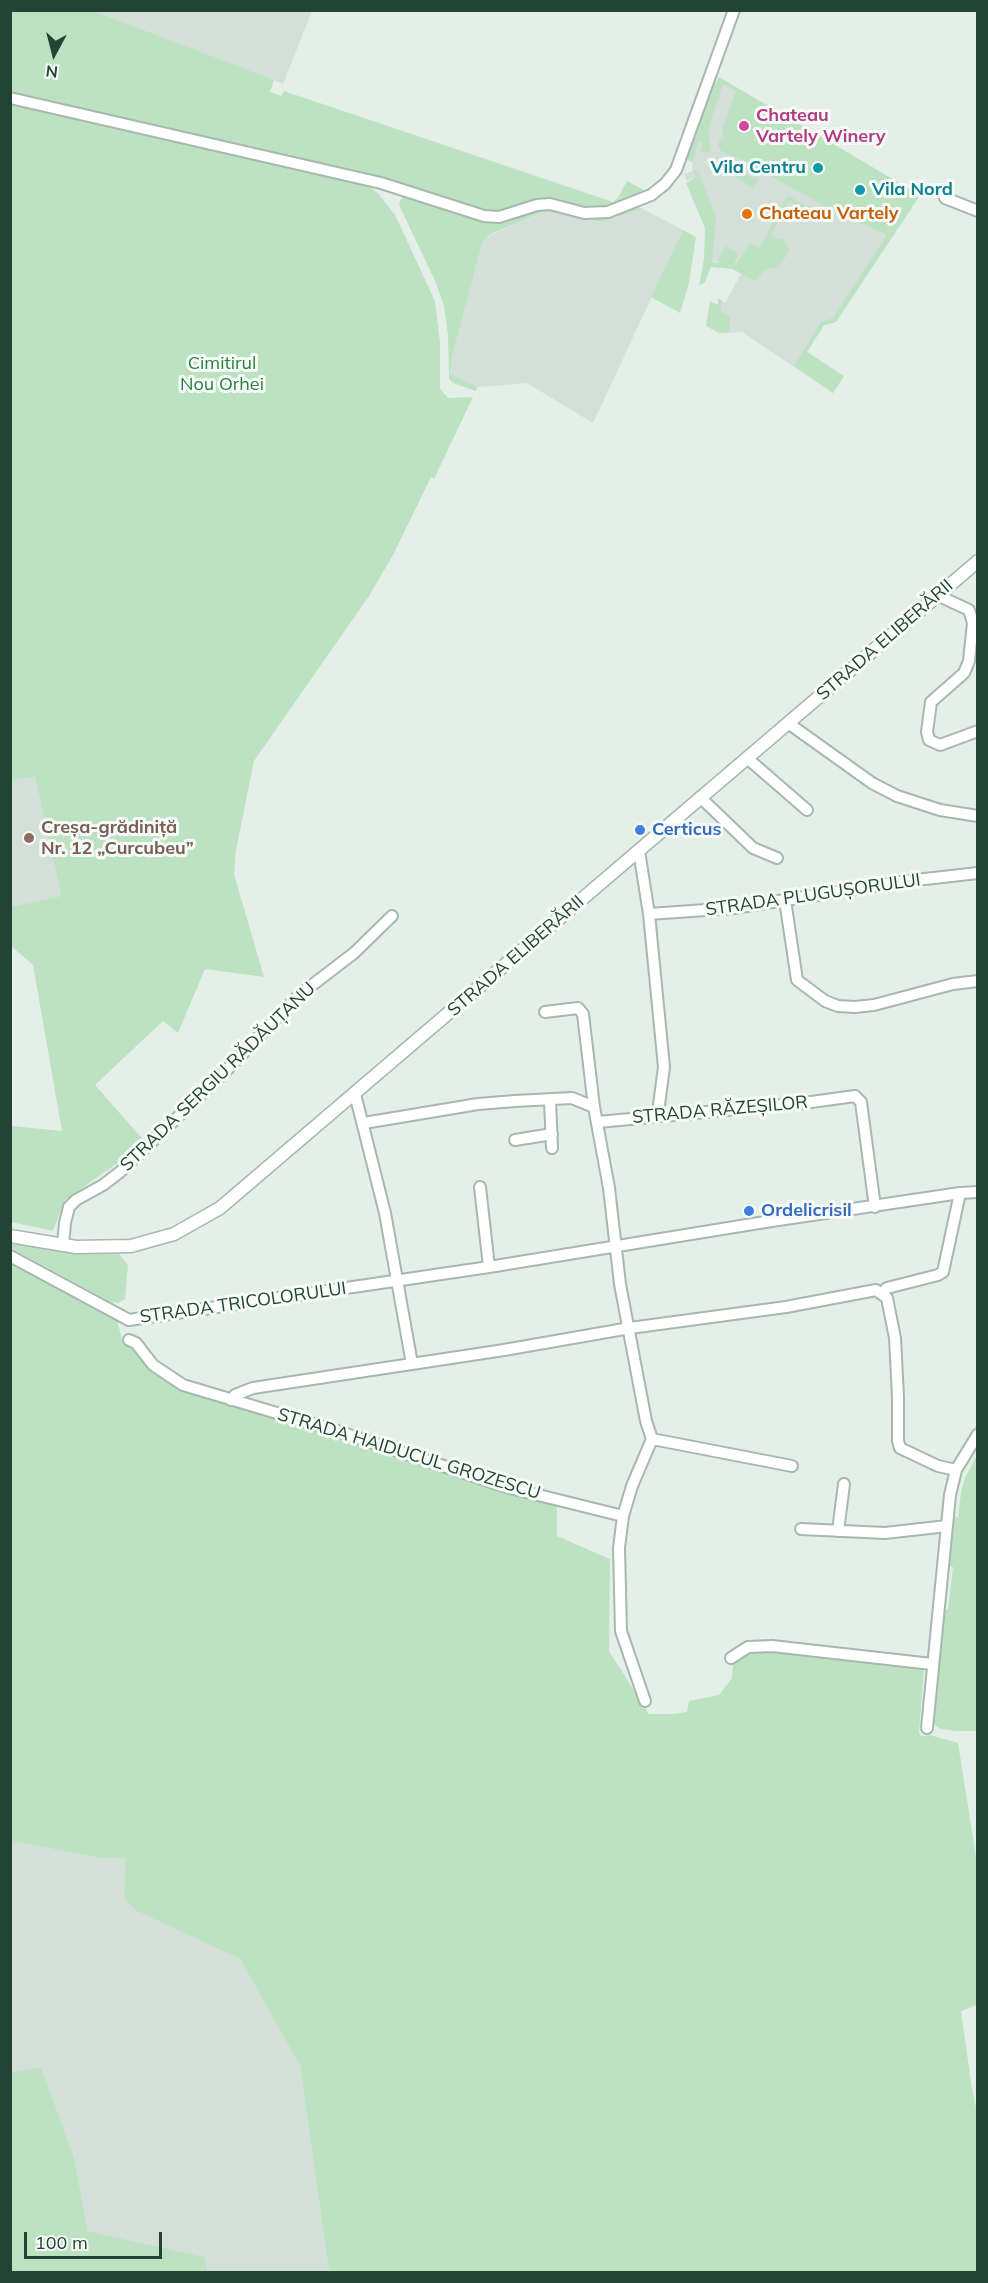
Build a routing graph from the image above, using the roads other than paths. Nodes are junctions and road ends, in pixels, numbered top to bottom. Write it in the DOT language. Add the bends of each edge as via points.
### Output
graph roads {
  1 [pos="734,10"];
  2 [pos="10,98"];
  3 [pos="945,198"];
  4 [pos="978,211"];
  5 [pos="978,561"];
  6 [pos="937,595"];
  7 [pos="788,723"];
  8 [pos="978,731"];
  9 [pos="747,758"];
  10 [pos="700,797"];
  11 [pos="807,810"];
  12 [pos="978,816"];
  13 [pos="639,851"];
  14 [pos="777,858"];
  15 [pos="978,873"];
  16 [pos="785,900"];
  17 [pos="649,914"];
  18 [pos="392,916"];
  19 [pos="978,981"];
  20 [pos="545,1012"];
  21 [pos="355,1094"];
  22 [pos="550,1100"];
  23 [pos="594,1107"];
  24 [pos="659,1116"];
  25 [pos="598,1122"];
  26 [pos="364,1124"];
  27 [pos="552,1134"];
  28 [pos="515,1140"];
  29 [pos="552,1148"];
  30 [pos="480,1187"];
  31 [pos="978,1192"];
  32 [pos="960,1193"];
  33 [pos="875,1207"];
  34 [pos="10,1236"];
  35 [pos="63,1245"];
  36 [pos="615,1246"];
  37 [pos="10,1256"];
  38 [pos="489,1267"];
  39 [pos="396,1280"];
  40 [pos="882,1293"];
  41 [pos="630,1328"];
  42 [pos="129,1340"];
  43 [pos="412,1364"];
  44 [pos="231,1400"];
  45 [pos="978,1434"];
  46 [pos="652,1439"];
  47 [pos="792,1466"];
  48 [pos="956,1470"];
  49 [pos="844,1484"];
  50 [pos="623,1516"];
  51 [pos="947,1526"];
  52 [pos="801,1529"];
  53 [pos="838,1531"];
  54 [pos="731,1658"];
  55 [pos="932,1664"];
  56 [pos="645,1701"];
  57 [pos="927,1728"];
  1 -- 2 [label="street" via="676,170 651,195 608,212 584,213 550,204 499,217 484,216 381,183"];
  3 -- 4 [label="street"];
  5 -- 6 [label="street, STRADA ELIBERĂRII"];
  6 -- 7 [label="street, STRADA ELIBERĂRII"];
  6 -- 8 [label="street" via="969,610 973,623 964,673 931,702 929,740 940,746"];
  7 -- 9 [label="street, STRADA ELIBERĂRII"];
  7 -- 12 [label="street" via="872,783 897,796 940,810"];
  9 -- 10 [label="street, STRADA ELIBERĂRII"];
  9 -- 11 [label="street"];
  10 -- 13 [label="street, STRADA ELIBERĂRII"];
  10 -- 14 [label="street" via="753,848"];
  13 -- 17 [label="street"];
  13 -- 21 [label="street, STRADA ELIBERĂRII"];
  15 -- 16 [label="street, STRADA PLUGUȘORULUI"];
  16 -- 17 [label="street, STRADA PLUGUȘORULUI"];
  16 -- 19 [label="street" via="797,980 825,1001 855,1007"];
  17 -- 24 [label="street" via="664,1067"];
  18 -- 35 [label="street, STRADA SERGIU RĂDĂUȚANU" via="354,953 298,996 120,1172 69,1207"];
  20 -- 23 [label="street" via="581,1010"];
  21 -- 26 [label="street"];
  21 -- 35 [label="street, STRADA ELIBERĂRII" via="220,1208 183,1229 131,1246"];
  22 -- 23 [label="street" via="572,1098"];
  22 -- 26 [label="street" via="478,1104"];
  22 -- 27 [label="street"];
  23 -- 25 [label="street"];
  24 -- 25 [label="street, STRADA RĂZEȘILOR"];
  24 -- 33 [label="street, STRADA RĂZEȘILOR" via="858,1097"];
  25 -- 36 [label="street"];
  26 -- 39 [label="street"];
  27 -- 28 [label="street"];
  27 -- 29 [label="street"];
  30 -- 38 [label="street"];
  31 -- 32 [label="street, STRADA TRICOLORULUI"];
  32 -- 33 [label="street, STRADA TRICOLORULUI"];
  32 -- 40 [label="street" via="943,1272 886,1288"];
  33 -- 36 [label="street, STRADA TRICOLORULUI"];
  34 -- 35 [label="street, STRADA ELIBERĂRII"];
  36 -- 38 [label="street, STRADA TRICOLORULUI"];
  36 -- 41 [label="street"];
  37 -- 39 [label="street, STRADA TRICOLORULUI" via="129,1320"];
  38 -- 39 [label="street, STRADA TRICOLORULUI"];
  39 -- 43 [label="street"];
  40 -- 41 [label="street, STRADA HAIDUCUL GROZESCU" via="876,1290 767,1310"];
  40 -- 48 [label="street" via="890,1305 895,1338 900,1448"];
  41 -- 43 [label="street, STRADA HAIDUCUL GROZESCU"];
  41 -- 46 [label="street"];
  42 -- 44 [label="street, STRADA HAIDUCUL GROZESCU" via="153,1365 183,1385"];
  43 -- 44 [label="street, STRADA HAIDUCUL GROZESCU" via="253,1388"];
  44 -- 50 [label="street, STRADA HAIDUCUL GROZESCU" via="510,1488"];
  45 -- 48 [label="street"];
  46 -- 47 [label="street"];
  46 -- 50 [label="street"];
  48 -- 51 [label="street"];
  49 -- 53 [label="street"];
  50 -- 56 [label="street" via="619,1548 620,1622"];
  51 -- 53 [label="street" via="885,1533"];
  51 -- 55 [label="street"];
  52 -- 53 [label="street"];
  54 -- 55 [label="street" via="748,1647 772,1646"];
  55 -- 57 [label="street"];
}
